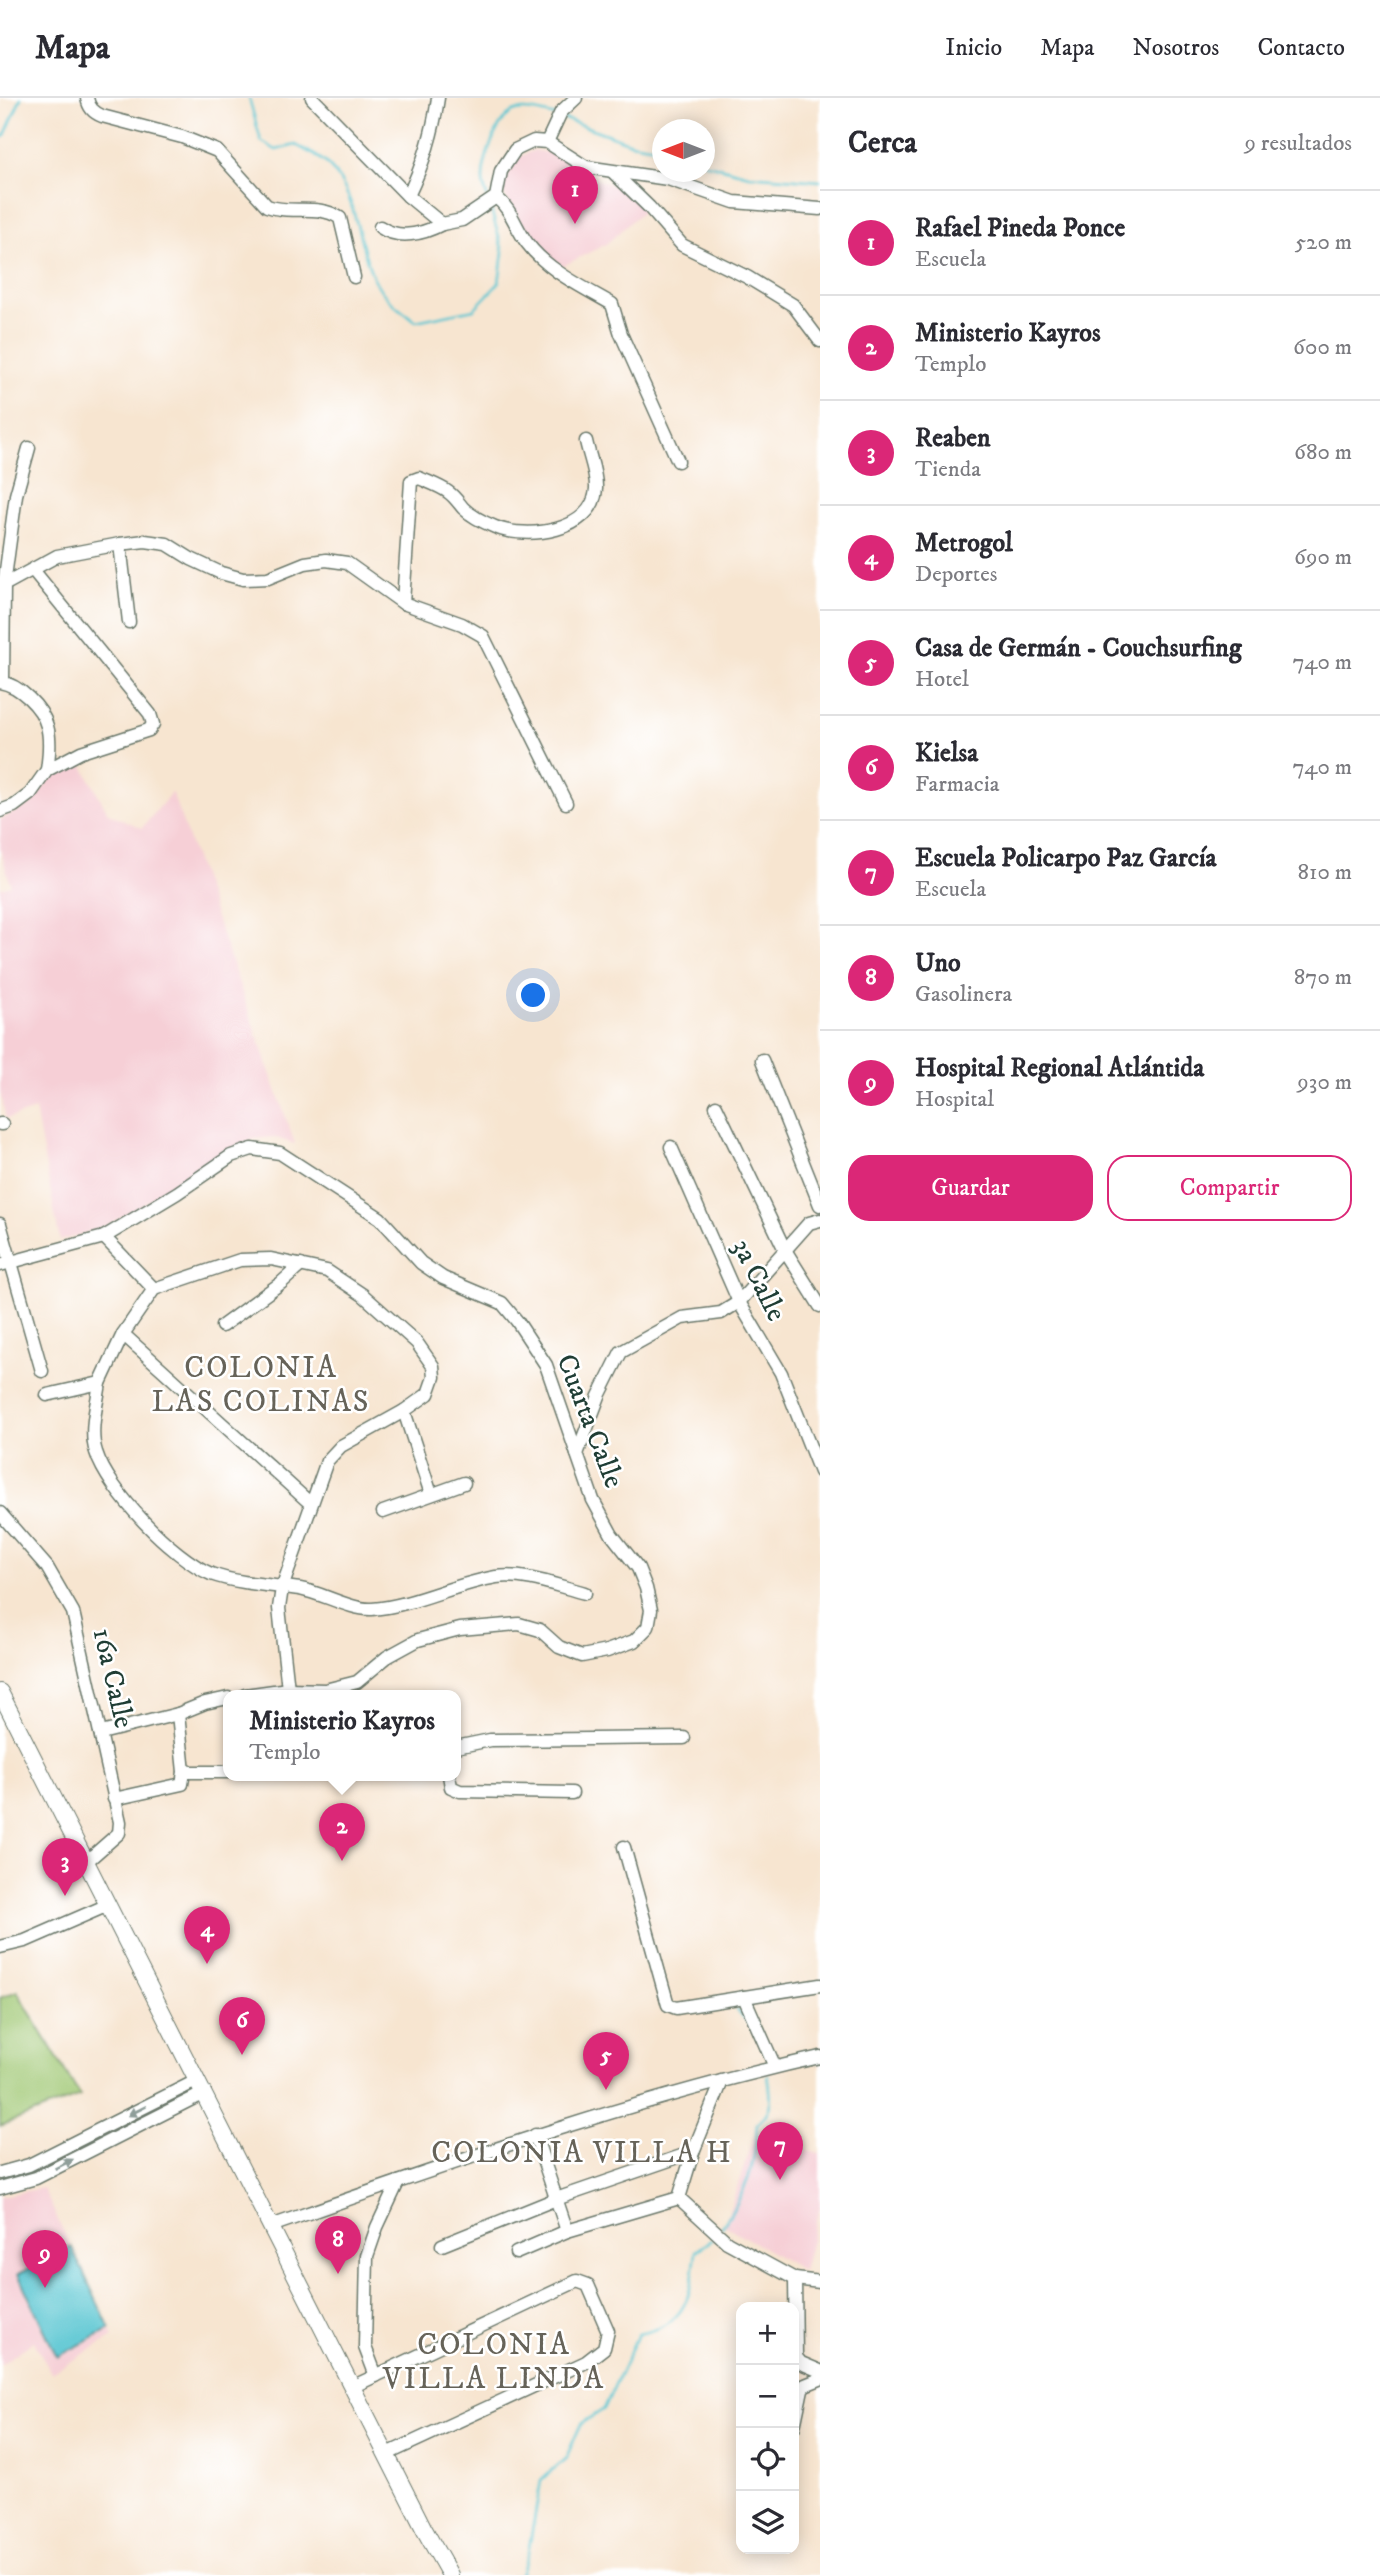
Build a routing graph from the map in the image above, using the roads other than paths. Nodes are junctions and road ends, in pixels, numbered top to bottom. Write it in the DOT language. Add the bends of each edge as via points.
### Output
graph roads {
  1 [pos="87,98"];
  2 [pos="312,98"];
  3 [pos="438,98"];
  4 [pos="576,98"];
  5 [pos="547,142"];
  6 [pos="613,172"];
  7 [pos="408,195"];
  8 [pos="493,200"];
  9 [pos="820,209"];
  10 [pos="442,224"];
  11 [pos="380,227"];
  12 [pos="354,277"];
  13 [pos="820,341"];
  14 [pos="586,441"];
  15 [pos="29,448"];
  16 [pos="678,461"];
  17 [pos="0,495"];
  18 [pos="16,495"];
  19 [pos="120,544"];
  20 [pos="33,570"];
  21 [pos="2,586"];
  22 [pos="403,603"];
  23 [pos="129,622"];
  24 [pos="2,682"];
  25 [pos="47,770"];
  26 [pos="566,803"];
  27 [pos="0,811"];
  28 [pos="762,1060"];
  29 [pos="716,1106"];
  30 [pos="671,1147"];
  31 [pos="820,1205"];
  32 [pos="820,1220"];
  33 [pos="0,1224"];
  34 [pos="104,1237"];
  35 [pos="785,1250"];
  36 [pos="6,1263"];
  37 [pos="301,1265"];
  38 [pos="154,1289"];
  39 [pos="739,1302"];
  40 [pos="820,1307"];
  41 [pos="222,1325"];
  42 [pos="123,1334"];
  43 [pos="42,1371"];
  44 [pos="100,1383"];
  45 [pos="47,1395"];
  46 [pos="404,1411"];
  47 [pos="577,1454"];
  48 [pos="820,1472"];
  49 [pos="464,1483"];
  50 [pos="431,1494"];
  51 [pos="311,1504"];
  52 [pos="383,1512"];
  53 [pos="0,1513"];
  54 [pos="282,1588"];
  55 [pos="585,1593"];
  56 [pos="288,1689"];
  57 [pos="281,1690"];
  58 [pos="0,1692"];
  59 [pos="223,1699"];
  60 [pos="178,1714"];
  61 [pos="102,1733"];
  62 [pos="684,1738"];
  63 [pos="461,1746"];
  64 [pos="184,1772"];
  65 [pos="223,1772"];
  66 [pos="450,1781"];
  67 [pos="572,1793"];
  68 [pos="114,1799"];
  69 [pos="624,1847"];
  70 [pos="86,1863"];
  71 [pos="108,1905"];
  72 [pos="0,1947"];
  73 [pos="820,1985"];
  74 [pos="744,1997"];
  75 [pos="820,2057"];
  76 [pos="769,2068"];
  77 [pos="722,2081"];
  78 [pos="201,2087"];
  79 [pos="534,2135"];
  80 [pos="693,2152"];
  81 [pos="0,2173"];
  82 [pos="398,2182"];
  83 [pos="0,2188"];
  84 [pos="679,2198"];
  85 [pos="556,2199"];
  86 [pos="271,2227"];
  87 [pos="567,2231"];
  88 [pos="442,2245"];
  89 [pos="516,2253"];
  90 [pos="795,2278"];
  91 [pos="820,2282"];
  92 [pos="820,2371"];
  93 [pos="376,2376"];
  94 [pos="820,2379"];
  95 [pos="354,2386"];
  96 [pos="799,2403"];
  97 [pos="387,2454"];
  98 [pos="450,2575"];
  1 -- 12 [label="street" via="94,113 217,151 267,206 321,209 340,218"];
  2 -- 7 [label="street"];
  3 -- 7 [label="street" via="428,150"];
  4 -- 5 [label="street" via="561,112"];
  5 -- 6 [label="street" via="586,167"];
  5 -- 8 [label="street" via="534,141 515,150 501,171"];
  6 -- 9 [label="street" via="668,179 734,202"];
  6 -- 13 [label="street" via="682,245 793,305"];
  7 -- 10 [label="street"];
  8 -- 10 [label="street" via="463,220"];
  8 -- 16 [label="street" via="511,211 527,243 553,268 612,304"];
  10 -- 11 [label="street" via="421,233 389,233"];
  14 -- 22 [label="street" via="596,486 593,502 575,523 558,528 506,531 468,513 446,490 419,478 411,481"];
  15 -- 18 [label="street"];
  17 -- 18 [label="street"];
  18 -- 21 [label="street"];
  19 -- 20 [label="street" via="57,556"];
  19 -- 22 [label="street" via="167,544 201,564 243,579 268,578 305,564 347,563"];
  19 -- 23 [label="street"];
  20 -- 21 [label="street"];
  20 -- 25 [label="street" via="153,724 149,730 81,752"];
  21 -- 24 [label="street"];
  22 -- 26 [label="street" via="482,636"];
  24 -- 25 [label="street" via="21,692 47,725"];
  25 -- 27 [label="street" via="30,794"];
  28 -- 31 [label="street"];
  29 -- 35 [label="street"];
  30 -- 39 [label="street, 3a Calle"];
  32 -- 35 [label="street" via="809,1223"];
  33 -- 36 [label="street"];
  34 -- 36 [label="street"];
  34 -- 38 [label="street"];
  34 -- 47 [label="street, Cuarta Calle" via="231,1156 252,1149 280,1153 380,1217 421,1263 443,1278 502,1303 546,1366"];
  35 -- 39 [label="street"];
  35 -- 40 [label="street"];
  36 -- 43 [label="street"];
  37 -- 38 [label="street" via="271,1259 240,1260"];
  37 -- 41 [label="street"];
  37 -- 46 [label="street" via="327,1270 417,1343 433,1366 434,1377 428,1394"];
  38 -- 42 [label="street"];
  39 -- 47 [label="street" via="721,1313 682,1318 621,1352"];
  39 -- 48 [label="street, 3a Calle" via="781,1373"];
  42 -- 44 [label="street"];
  42 -- 51 [label="street"];
  44 -- 45 [label="street"];
  44 -- 54 [label="street" via="95,1450 106,1474 135,1510 193,1565 213,1574"];
  46 -- 50 [label="street"];
  46 -- 51 [label="street" via="341,1446 327,1461"];
  47 -- 56 [label="street, Cuarta Calle" via="611,1535 638,1568 646,1588 652,1610 648,1627 634,1641 582,1656 559,1647 540,1630 519,1625 460,1629 418,1640 387,1657 357,1682 325,1690"];
  49 -- 50 [label="street"];
  50 -- 52 [label="street"];
  51 -- 54 [label="street"];
  53 -- 61 [label="street, 16a Calle" via="47,1567 73,1612"];
  54 -- 55 [label="street" via="369,1609 497,1577 521,1577"];
  54 -- 56 [label="street" via="279,1608"];
  56 -- 57 [label="street"];
  58 -- 70 [label="main road"];
  59 -- 60 [label="street"];
  60 -- 61 [label="street"];
  60 -- 64 [label="street"];
  61 -- 68 [label="street, 16a Calle"];
  62 -- 63 [label="street" via="490,1740"];
  64 -- 65 [label="street"];
  64 -- 68 [label="street" via="184,1781 178,1786"];
  66 -- 67 [label="street" via="460,1791"];
  68 -- 70 [label="street, 16a Calle" via="119,1833"];
  69 -- 74 [label="street" via="668,2005 676,2008"];
  70 -- 71 [label="main road"];
  71 -- 72 [label="street"];
  71 -- 78 [label="main road"];
  73 -- 74 [label="street"];
  74 -- 76 [label="street"];
  75 -- 76 [label="street"];
  76 -- 77 [label="street"];
  77 -- 79 [label="street"];
  77 -- 80 [label="street"];
  78 -- 81 [label="street, one-way" via="29,2165"];
  83 -- 78 [label="street, one-way" via="36,2178"];
  78 -- 86 [label="main road"];
  79 -- 82 [label="street"];
  79 -- 85 [label="street"];
  80 -- 84 [label="street"];
  80 -- 85 [label="street"];
  82 -- 86 [label="street"];
  82 -- 93 [label="street" via="367,2256 365,2347"];
  84 -- 87 [label="street"];
  84 -- 90 [label="street" via="727,2242"];
  85 -- 87 [label="street"];
  85 -- 88 [label="street"];
  86 -- 95 [label="main road"];
  87 -- 89 [label="street"];
  90 -- 91 [label="street"];
  90 -- 92 [label="street" via="796,2357"];
  93 -- 95 [label="street"];
  93 -- 97 [label="street" via="577,2281 588,2285 608,2331 604,2348 586,2361"];
  94 -- 96 [label="street" via="805,2385"];
  95 -- 97 [label="main road"];
  97 -- 98 [label="main road"];
}
